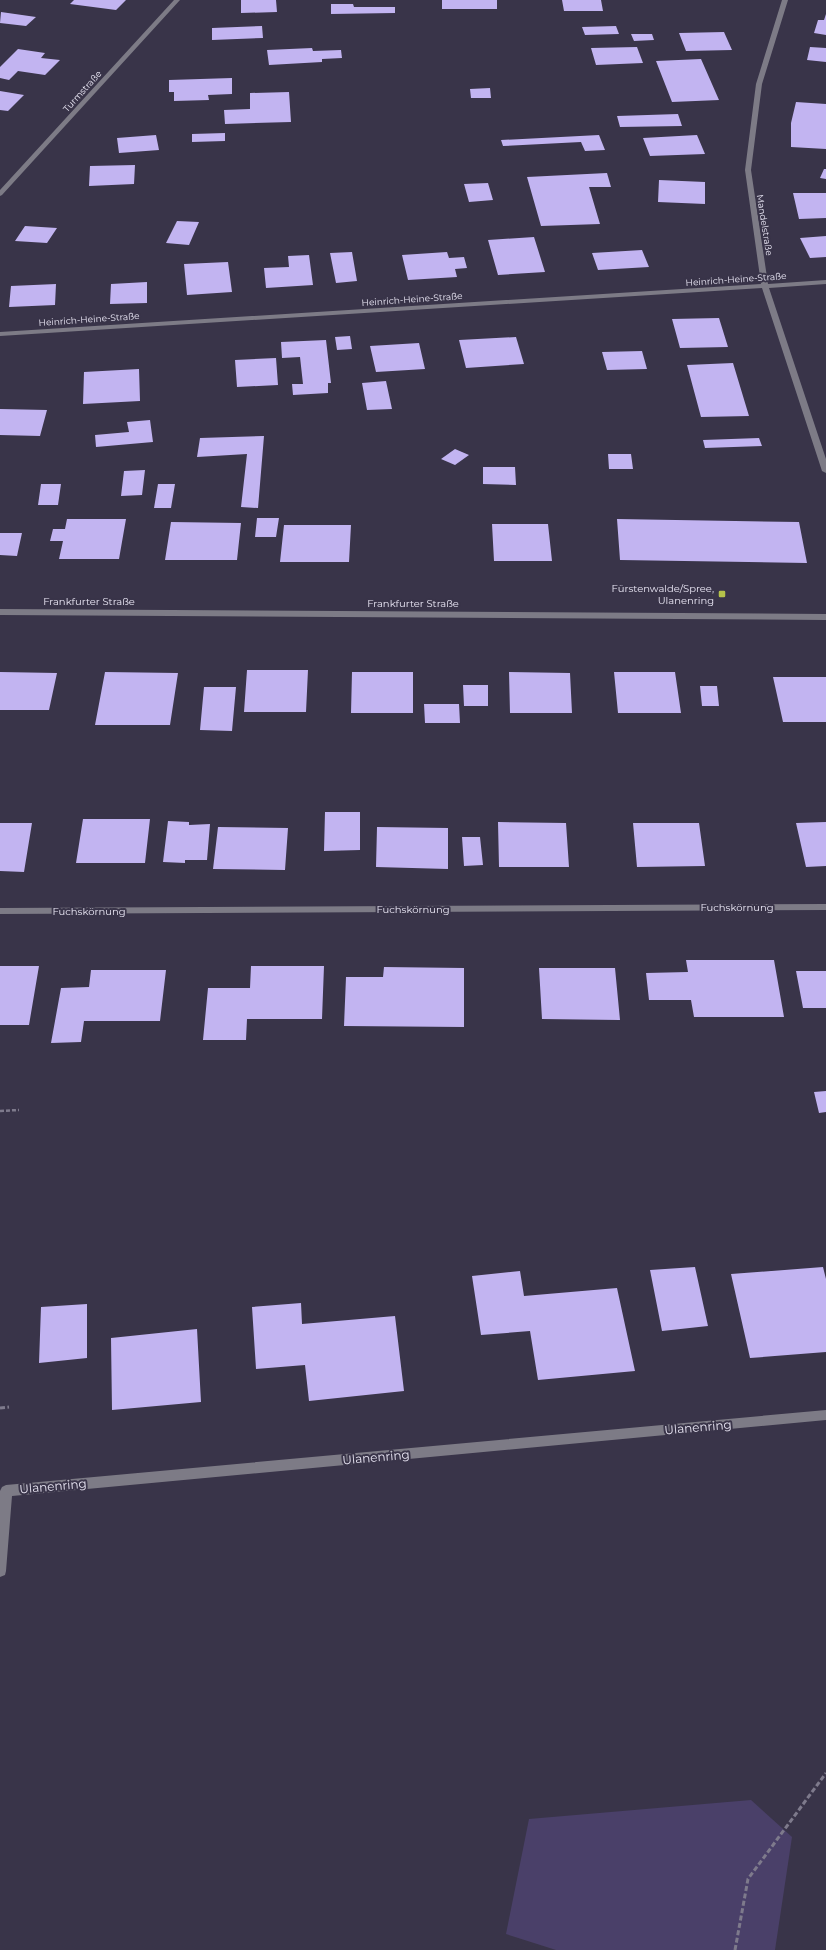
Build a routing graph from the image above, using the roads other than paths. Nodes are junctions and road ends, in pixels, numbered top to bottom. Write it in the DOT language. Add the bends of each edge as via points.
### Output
graph roads {
  1 [pos="177,0"];
  2 [pos="785,0"];
  3 [pos="0,194"];
  4 [pos="826,282"];
  5 [pos="766,286"];
  6 [pos="0,334"];
  7 [pos="826,471"];
  8 [pos="0,612"];
  9 [pos="826,617"];
  10 [pos="826,907"];
  11 [pos="0,911"];
  12 [pos="826,1415"];
  13 [pos="0,1571"];
  1 -- 3 [label="street, Turmstraße"];
  2 -- 5 [label="street, Mandelstraße" via="759,84 748,170"];
  4 -- 5 [label="street, Heinrich-Heine-Straße"];
  5 -- 6 [label="street, Heinrich-Heine-Straße"];
  5 -- 7 [label="street, Mandelstraße"];
  8 -- 9 [label="street, Frankfurter Straße"];
  10 -- 11 [label="street, Fuchskörnung"];
  12 -- 13 [label="street, Ulanenring" via="6,1491"];
}
